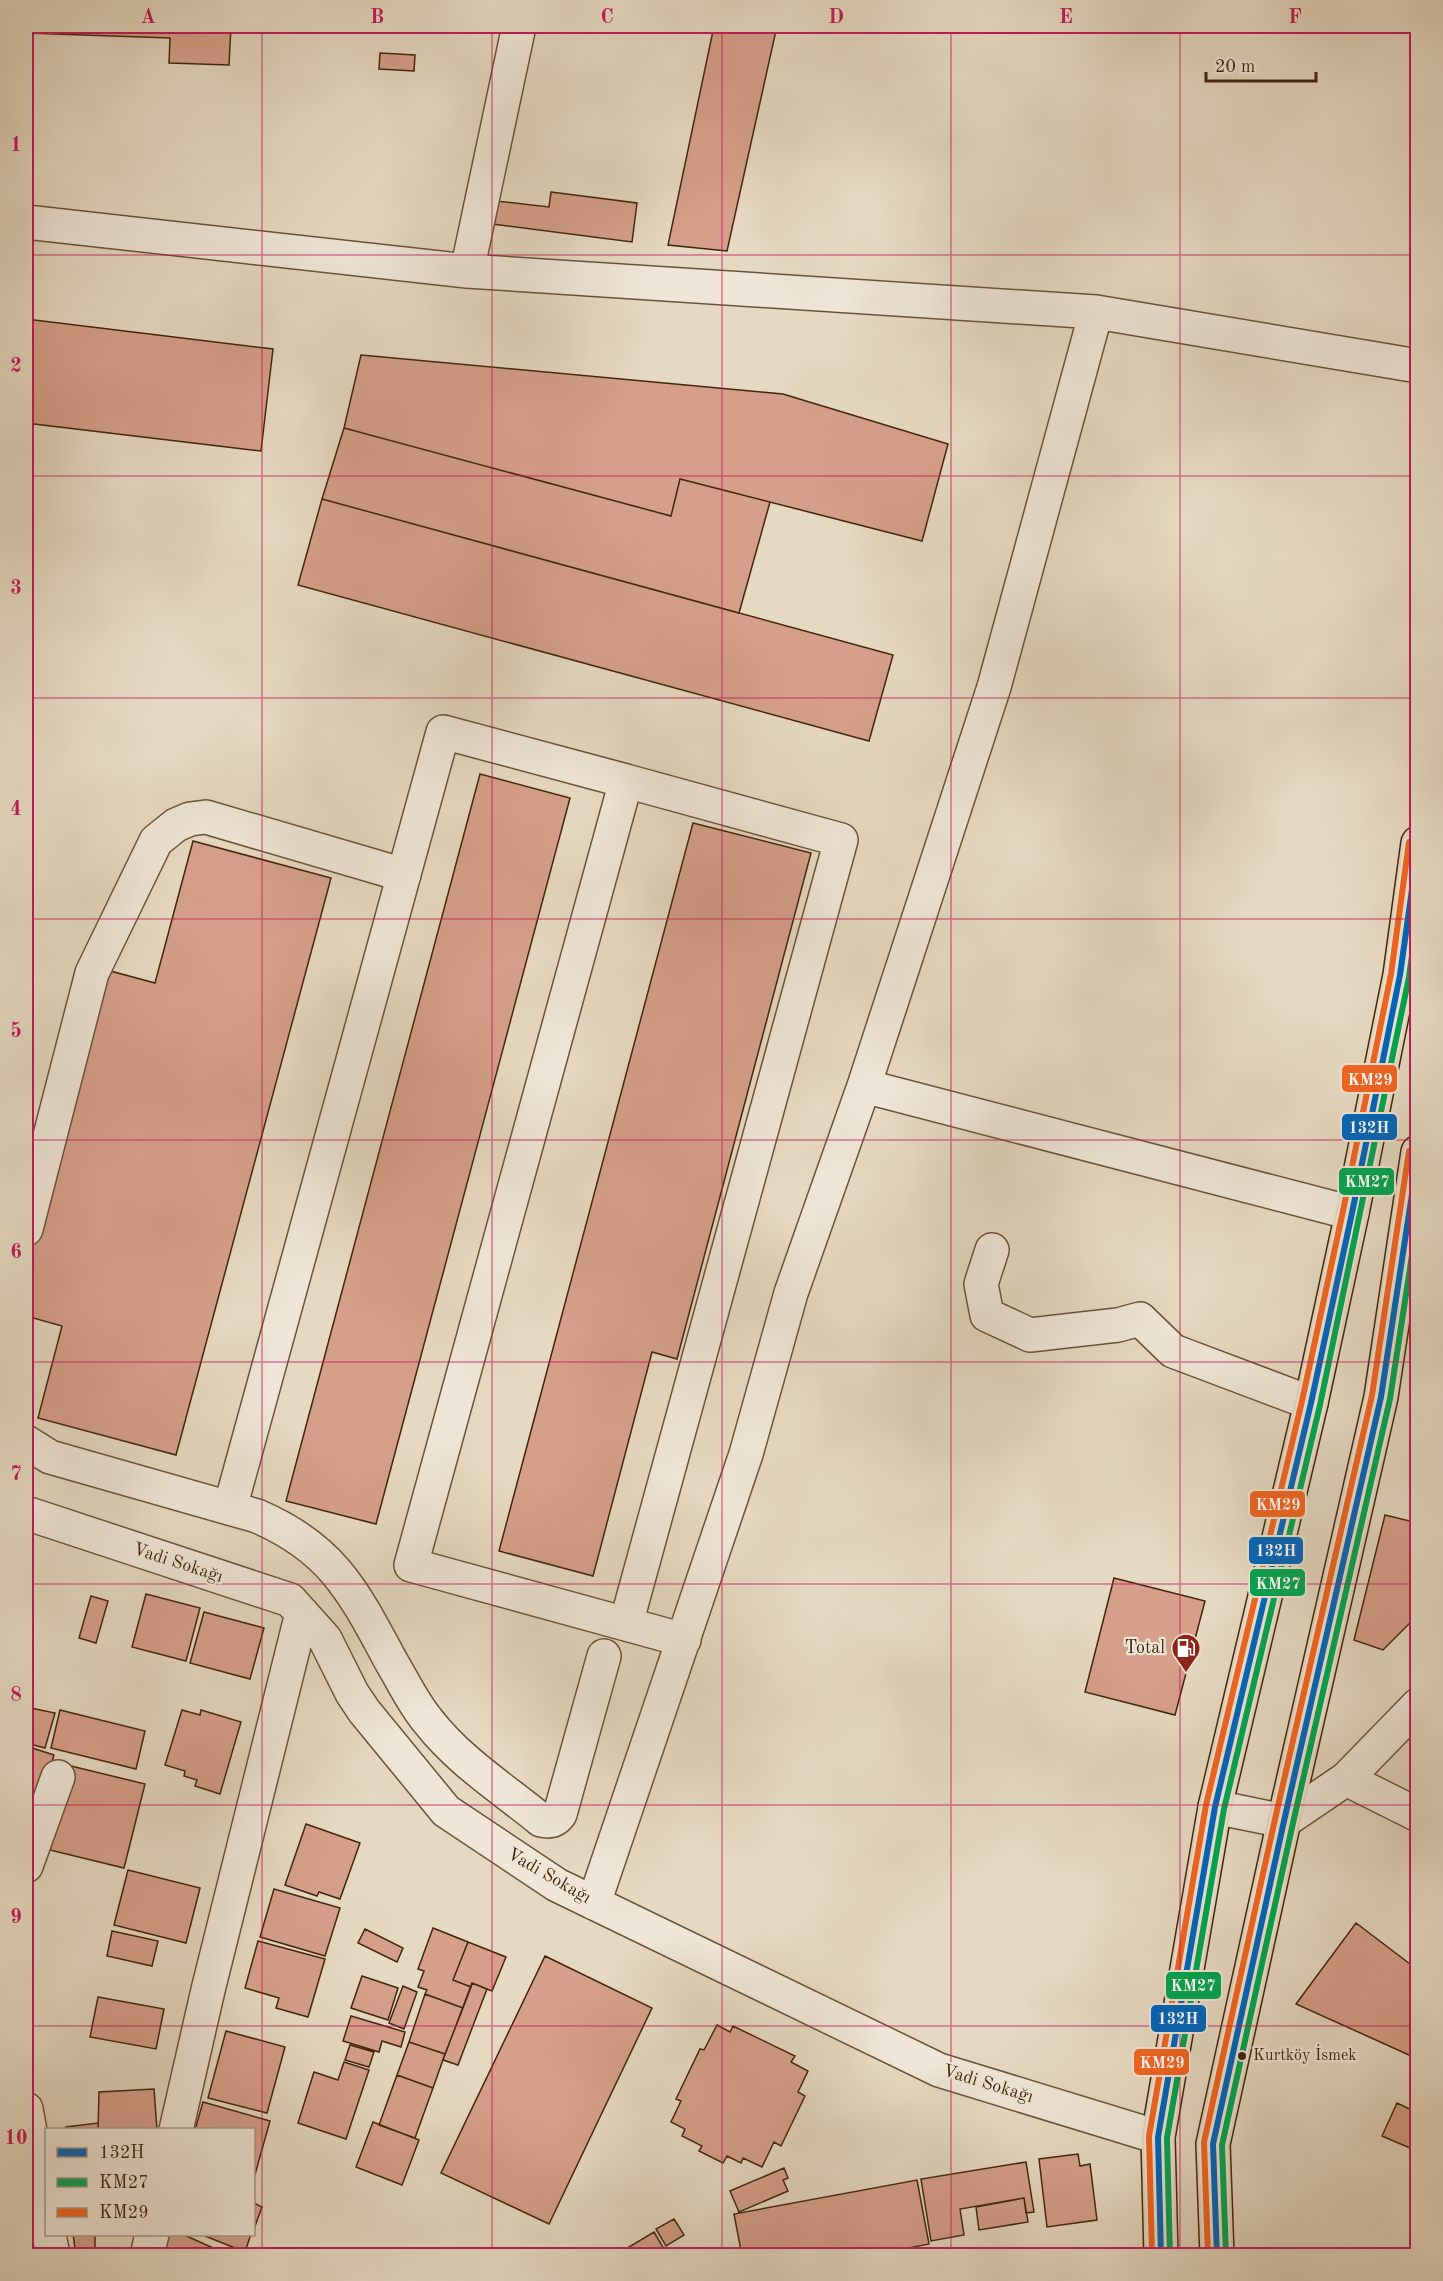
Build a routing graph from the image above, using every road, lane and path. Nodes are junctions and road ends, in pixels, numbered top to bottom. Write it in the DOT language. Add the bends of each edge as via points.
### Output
graph roads {
  1 [pos="519,26"];
  2 [pos="26,222"];
  3 [pos="467,271"];
  4 [pos="1096,312"];
  5 [pos="1418,366"];
  6 [pos="626,782"];
  7 [pos="1418,843"];
  8 [pos="404,875"];
  9 [pos="864,1086"];
  10 [pos="1418,1152"];
  11 [pos="1353,1214"];
  12 [pos="26,1229"];
  13 [pos="992,1250"];
  14 [pos="1311,1403"];
  15 [pos="26,1442"];
  16 [pos="230,1508"];
  17 [pos="26,1513"];
  18 [pos="302,1613"];
  19 [pos="626,1624"];
  20 [pos="684,1640"];
  21 [pos="604,1656"];
  22 [pos="1418,1705"];
  23 [pos="58,1777"];
  24 [pos="1346,1779"];
  25 [pos="1215,1807"];
  26 [pos="1418,1815"];
  27 [pos="1284,1821"];
  28 [pos="26,1866"];
  29 [pos="594,1903"];
  30 [pos="26,2109"];
  31 [pos="176,2128"];
  32 [pos="1158,2137"];
  33 [pos="45,2214"];
  34 [pos="49,2236"];
  35 [pos="152,2236"];
  36 [pos="53,2256"];
  37 [pos="147,2256"];
  38 [pos="1161,2256"];
  39 [pos="1217,2256"];
  1 -- 3 [label="street"];
  2 -- 3 [label="street"];
  3 -- 4 [label="street"];
  4 -- 5 [label="street"];
  4 -- 9 [label="street" via="994,687"];
  6 -- 8 [label="street" via="443,732"];
  6 -- 19 [label="street" via="411,1565"];
  6 -- 19 [label="street" via="841,840"];
  7 -- 11 [label="main road" via="1401,975"];
  8 -- 12 [label="street" via="206,817 190,819 165,832 149,852 92,973"];
  8 -- 16 [label="street"];
  9 -- 11 [label="street"];
  9 -- 20 [label="street" via="791,1293 746,1454"];
  10 -- 27 [label="main road" via="1381,1397"];
  11 -- 14 [label="main road"];
  13 -- 14 [label="street" via="981,1284 987,1315 1030,1335 1140,1319 1173,1351"];
  14 -- 25 [label="main road"];
  15 -- 16 [label="street" via="50,1457"];
  16 -- 21 [label="street" via="283,1527 325,1558 354,1596 426,1719 474,1769 541,1820 552,1821 560,1814"];
  17 -- 18 [label="street, Vadi Sokağı" via="290,1600"];
  18 -- 29 [label="street, Vadi Sokağı" via="325,1639 364,1711 446,1811 557,1885"];
  18 -- 31 [label="street"];
  19 -- 20 [label="street"];
  20 -- 29 [label="street"];
  22 -- 24 [label="street"];
  23 -- 28 [label="street"];
  24 -- 26 [label="street"];
  24 -- 27 [label="street"];
  25 -- 27 [label="street"];
  25 -- 32 [label="main road"];
  27 -- 39 [label="main road" via="1212,2144"];
  29 -- 32 [label="street, Vadi Sokağı" via="939,2070"];
  30 -- 33 [label="street"];
  32 -- 38 [label="main road"];
  34 -- 36 [label="street"];
  35 -- 37 [label="street"];
}
